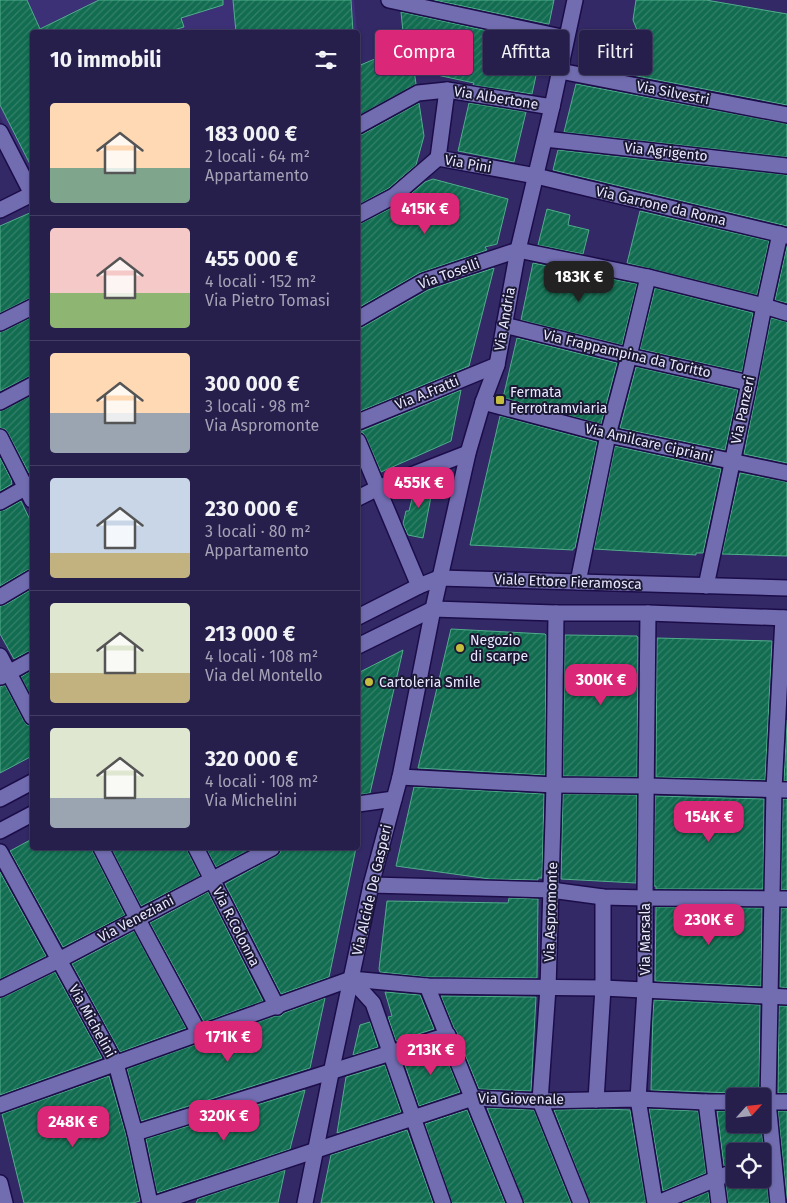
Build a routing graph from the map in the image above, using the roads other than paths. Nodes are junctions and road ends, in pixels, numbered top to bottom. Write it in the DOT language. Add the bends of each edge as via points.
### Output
graph roads {
  1 [pos="389,0"];
  2 [pos="575,0"];
  3 [pos="529,30"];
  4 [pos="568,30"];
  5 [pos="569,74"];
  6 [pos="559,75"];
  7 [pos="447,90"];
  8 [pos="552,107"];
  9 [pos="787,115"];
  10 [pos="360,125"];
  11 [pos="0,132"];
  12 [pos="545,139"];
  13 [pos="438,158"];
  14 [pos="787,166"];
  15 [pos="536,176"];
  16 [pos="30,190"];
  17 [pos="30,195"];
  18 [pos="0,210"];
  19 [pos="360,214"];
  20 [pos="783,235"];
  21 [pos="518,250"];
  22 [pos="648,277"];
  23 [pos="764,306"];
  24 [pos="30,308"];
  25 [pos="787,313"];
  26 [pos="360,317"];
  27 [pos="0,323"];
  28 [pos="504,325"];
  29 [pos="629,356"];
  30 [pos="497,365"];
  31 [pos="750,383"];
  32 [pos="30,386"];
  33 [pos="0,402"];
  34 [pos="483,402"];
  35 [pos="360,421"];
  36 [pos="608,435"];
  37 [pos="0,437"];
  38 [pos="360,446"];
  39 [pos="468,453"];
  40 [pos="732,462"];
  41 [pos="787,472"];
  42 [pos="378,488"];
  43 [pos="30,490"];
  44 [pos="360,497"];
  45 [pos="0,502"];
  46 [pos="439,578"];
  47 [pos="30,579"];
  48 [pos="578,582"];
  49 [pos="418,586"];
  50 [pos="706,586"];
  51 [pos="787,588"];
  52 [pos="0,597"];
  53 [pos="433,609"];
  54 [pos="556,612"];
  55 [pos="648,613"];
  56 [pos="360,616"];
  57 [pos="785,618"];
  58 [pos="360,645"];
  59 [pos="0,656"];
  60 [pos="30,661"];
  61 [pos="4,675"];
  62 [pos="30,714"];
  63 [pos="400,777"];
  64 [pos="30,783"];
  65 [pos="554,785"];
  66 [pos="647,786"];
  67 [pos="781,790"];
  68 [pos="0,799"];
  69 [pos="394,799"];
  70 [pos="360,804"];
  71 [pos="30,815"];
  72 [pos="0,831"];
  73 [pos="102,850"];
  74 [pos="197,850"];
  75 [pos="268,850"];
  76 [pos="0,852"];
  77 [pos="212,879"];
  78 [pos="371,885"];
  79 [pos="551,890"];
  80 [pos="604,896"];
  81 [pos="644,898"];
  82 [pos="772,899"];
  83 [pos="787,899"];
  84 [pos="137,918"];
  85 [pos="59,960"];
  86 [pos="351,980"];
  87 [pos="427,986"];
  88 [pos="548,988"];
  89 [pos="603,988"];
  90 [pos="0,989"];
  91 [pos="645,990"];
  92 [pos="770,996"];
  93 [pos="787,997"];
  94 [pos="277,1006"];
  95 [pos="199,1033"];
  96 [pos="448,1036"];
  97 [pos="391,1054"];
  98 [pos="116,1064"];
  99 [pos="331,1073"];
  100 [pos="767,1088"];
  101 [pos="473,1098"];
  102 [pos="638,1099"];
  103 [pos="596,1100"];
  104 [pos="540,1101"];
  105 [pos="706,1102"];
  106 [pos="726,1102"];
  107 [pos="771,1102"];
  108 [pos="787,1102"];
  109 [pos="0,1105"];
  110 [pos="413,1118"];
  111 [pos="135,1133"];
  112 [pos="316,1150"];
  113 [pos="771,1172"];
  114 [pos="726,1175"];
  115 [pos="716,1179"];
  116 [pos="0,1183"];
  117 [pos="5,1203"];
  118 [pos="150,1203"];
  119 [pos="157,1203"];
  120 [pos="305,1203"];
  121 [pos="443,1203"];
  122 [pos="515,1203"];
  123 [pos="581,1203"];
  124 [pos="657,1203"];
  125 [pos="719,1203"];
  126 [pos="778,1203"];
  1 -- 3 [label="street"];
  2 -- 4 [label="street, Via Andria"];
  5 -- 9 [label="street, Via Silvestri"];
  6 -- 8 [label="street, Via Andria"];
  7 -- 8 [label="street, Via Albertone"];
  7 -- 10 [label="street, Via Albertone" via="418,94"];
  7 -- 13 [label="street"];
  8 -- 12 [label="street, Via Andria"];
  11 -- 16 [label="street"];
  12 -- 14 [label="street, Via Agrigento"];
  12 -- 15 [label="street, Via Andria"];
  13 -- 15 [label="street, Via Pini"];
  13 -- 19 [label="street, Via Pini" via="394,196"];
  15 -- 20 [label="street, Via Garrone da Roma"];
  15 -- 21 [label="street, Via Andria"];
  17 -- 18 [label="street"];
  20 -- 23 [label="street, Via Panzeri"];
  21 -- 22 [label="street"];
  21 -- 26 [label="street, Via Toselli" via="424,281"];
  21 -- 28 [label="street, Via Andria"];
  22 -- 23 [label="street"];
  22 -- 29 [label="street"];
  23 -- 25 [label="street"];
  23 -- 31 [label="street, Via Panzeri"];
  24 -- 27 [label="street"];
  28 -- 29 [label="street, Via Frappampina da Toritto"];
  28 -- 30 [label="street, Via Andria"];
  29 -- 31 [label="street, Via Frappampina da Toritto"];
  29 -- 36 [label="street"];
  30 -- 34 [label="street, Via Andria"];
  30 -- 35 [label="street, Via A.Fratti"];
  31 -- 40 [label="street, Via Panzeri"];
  32 -- 33 [label="street"];
  34 -- 36 [label="street, Via Amilcare Cipriani"];
  34 -- 39 [label="street, Via Andria"];
  36 -- 40 [label="street, Via Amilcare Cipriani"];
  36 -- 48 [label="street"];
  37 -- 43 [label="street"];
  38 -- 42 [label="street"];
  39 -- 42 [label="street"];
  39 -- 46 [label="street, Via Andria"];
  40 -- 41 [label="street, Via Amilcare Cipriani"];
  40 -- 50 [label="street, Via Panzeri"];
  42 -- 44 [label="street"];
  42 -- 49 [label="street"];
  43 -- 45 [label="street"];
  46 -- 48 [label="street, Viale Ettore Fieramosca"];
  46 -- 49 [label="street, Viale Ettore Fieramosca"];
  46 -- 53 [label="street, Via Alcide De Gasperi"];
  47 -- 52 [label="street"];
  48 -- 50 [label="street, Viale Ettore Fieramosca"];
  49 -- 56 [label="street, Viale Ettore Fieramosca"];
  50 -- 51 [label="street, Viale Ettore Fieramosca"];
  53 -- 54 [label="street, Viale Ettore Fieramosca"];
  53 -- 58 [label="street, Viale Ettore Fieramosca"];
  53 -- 63 [label="street, Via Alcide De Gasperi"];
  54 -- 55 [label="street, Viale Ettore Fieramosca"];
  54 -- 65 [label="street, Via Aspromonte"];
  55 -- 57 [label="street, Viale Ettore Fieramosca"];
  55 -- 66 [label="street, Via Marsala"];
  57 -- 67 [label="street"];
  59 -- 61 [label="street"];
  60 -- 61 [label="street"];
  61 -- 62 [label="street"];
  63 -- 65 [label="street"];
  63 -- 69 [label="street, Via Alcide De Gasperi"];
  64 -- 68 [label="street"];
  65 -- 66 [label="street"];
  65 -- 79 [label="street, Via Aspromonte"];
  66 -- 67 [label="street"];
  66 -- 81 [label="street, Via Marsala"];
  67 -- 82 [label="street"];
  69 -- 70 [label="street"];
  69 -- 78 [label="street, Via Alcide De Gasperi"];
  71 -- 72 [label="street"];
  73 -- 84 [label="street"];
  74 -- 77 [label="street, Via R.Colonna"];
  75 -- 77 [label="street, Via Veneziani"];
  76 -- 85 [label="street, Via Michelini"];
  77 -- 84 [label="street, Via Veneziani"];
  77 -- 94 [label="street, Via R.Colonna"];
  78 -- 79 [label="street"];
  78 -- 86 [label="street, Via Alcide De Gasperi"];
  79 -- 80 [label="street"];
  79 -- 88 [label="street, Via Aspromonte"];
  80 -- 81 [label="street"];
  80 -- 89 [label="street"];
  81 -- 82 [label="street"];
  81 -- 91 [label="street, Via Marsala"];
  82 -- 83 [label="street"];
  82 -- 92 [label="street"];
  84 -- 85 [label="street, Via Veneziani"];
  84 -- 95 [label="street"];
  85 -- 90 [label="street, Via Veneziani"];
  85 -- 98 [label="street, Via Michelini"];
  86 -- 87 [label="street"];
  86 -- 94 [label="street"];
  86 -- 97 [label="street" via="373,1003"];
  86 -- 99 [label="street, Via Alcide De Gasperi"];
  87 -- 88 [label="street"];
  87 -- 96 [label="street"];
  88 -- 89 [label="street"];
  88 -- 104 [label="street, Via Aspromonte"];
  89 -- 91 [label="street"];
  89 -- 103 [label="street"];
  91 -- 92 [label="street"];
  91 -- 102 [label="street, Via Marsala"];
  92 -- 93 [label="street"];
  92 -- 100 [label="street"];
  94 -- 95 [label="street"];
  95 -- 98 [label="street"];
  96 -- 97 [label="street"];
  96 -- 101 [label="street"];
  97 -- 99 [label="street"];
  97 -- 110 [label="street"];
  98 -- 109 [label="street"];
  98 -- 111 [label="street, Via Michelini"];
  99 -- 111 [label="street"];
  99 -- 112 [label="street, Via Alcide De Gasperi"];
  101 -- 104 [label="street, Via Giovenale"];
  101 -- 110 [label="street, Via Giovenale"];
  101 -- 122 [label="street"];
  102 -- 103 [label="street, Via Giovenale"];
  102 -- 105 [label="street, Via Giovenale"];
  102 -- 124 [label="street, Via Marsala"];
  103 -- 104 [label="street, Via Giovenale"];
  104 -- 123 [label="street, Via Aspromonte"];
  105 -- 106 [label="street, Via Giovenale"];
  105 -- 115 [label="street"];
  107 -- 108 [label="street"];
  110 -- 112 [label="street, Via Giovenale"];
  110 -- 121 [label="street"];
  111 -- 118 [label="street, Via Michelini"];
  112 -- 119 [label="street, Via Giovenale"];
  112 -- 120 [label="street, Via Alcide De Gasperi"];
  113 -- 126 [label="street"];
  114 -- 115 [label="street"];
  115 -- 124 [label="street"];
  115 -- 125 [label="street"];
  116 -- 117 [label="street"];
}
